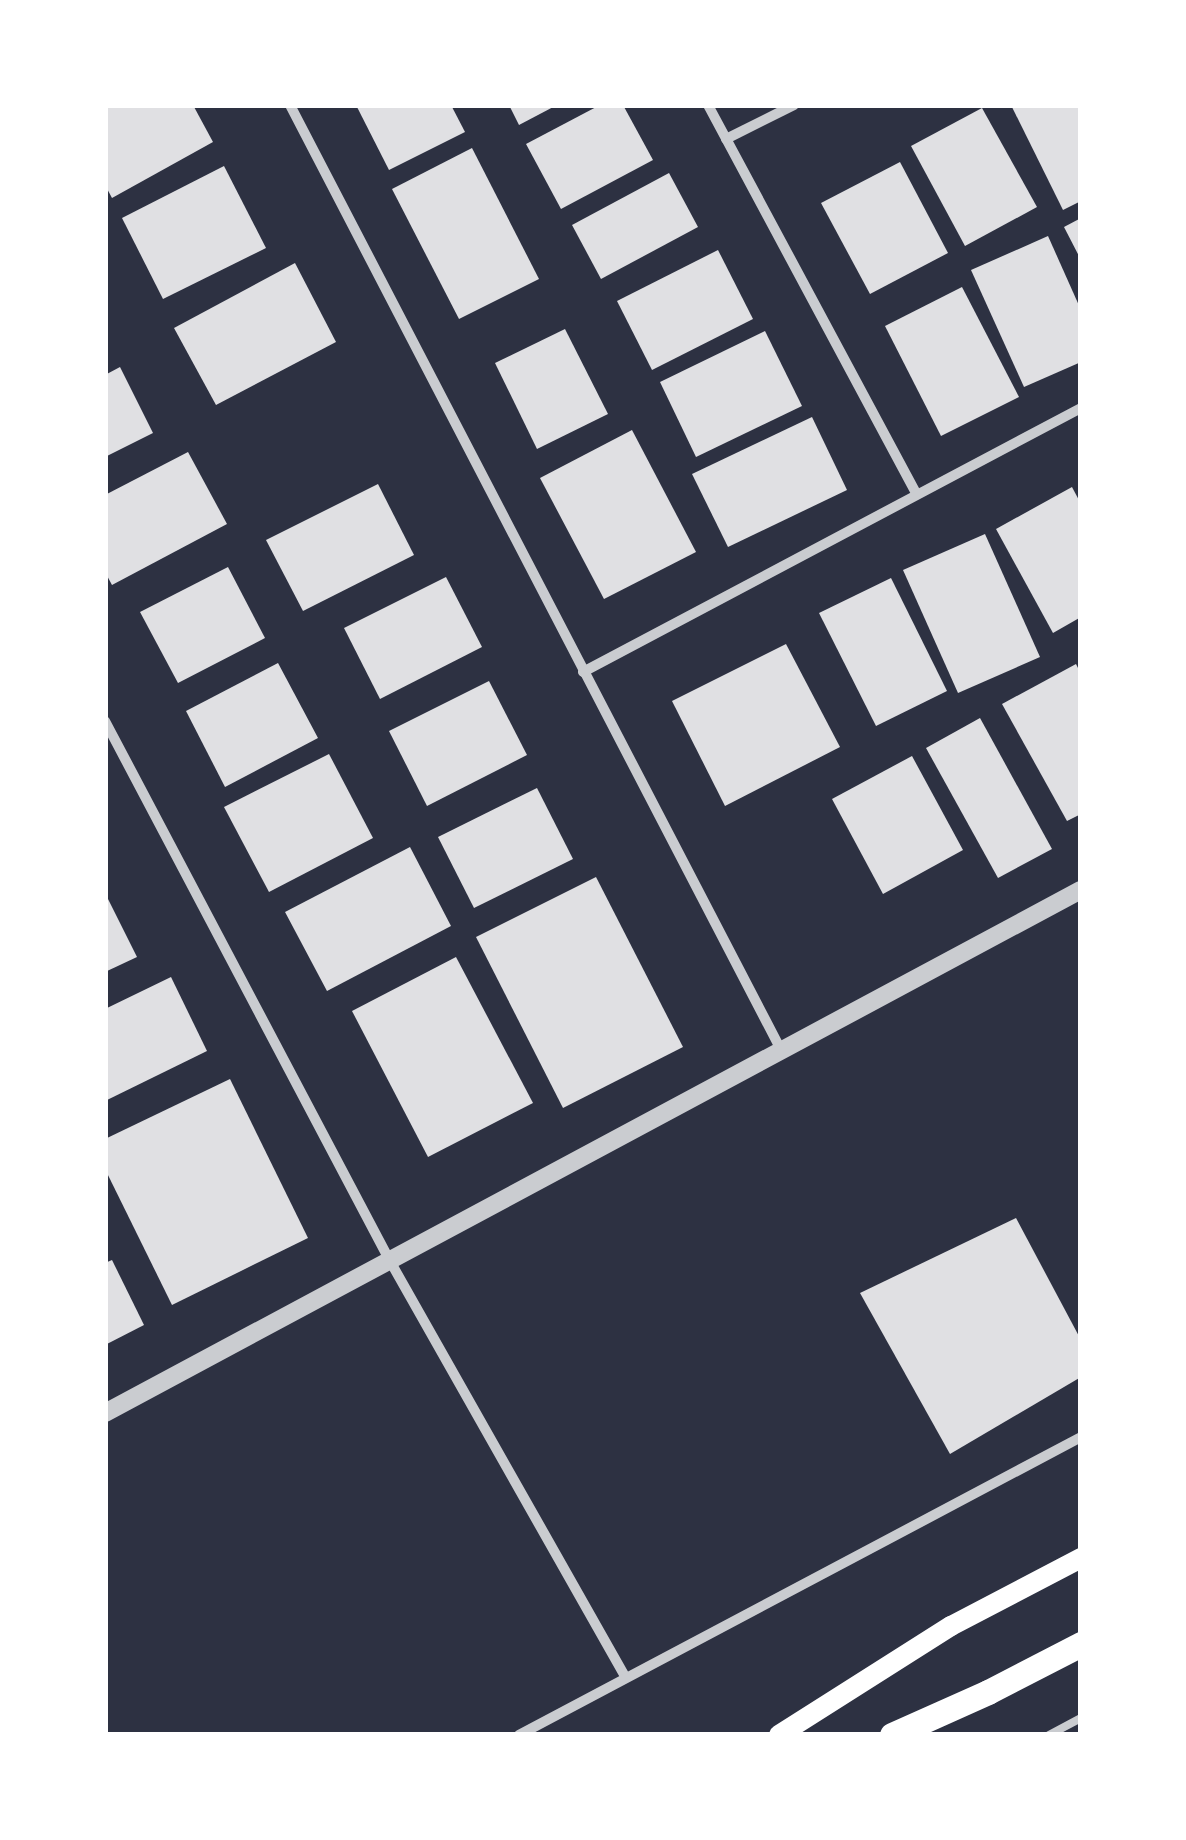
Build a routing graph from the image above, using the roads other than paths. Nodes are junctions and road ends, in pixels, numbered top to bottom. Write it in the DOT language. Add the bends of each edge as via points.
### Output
graph roads {
  1 [pos="290,105"];
  2 [pos="708,105"];
  3 [pos="794,105"];
  4 [pos="726,139"];
  5 [pos="1081,408"];
  6 [pos="916,493"];
  7 [pos="583,672"];
  8 [pos="105,721"];
  9 [pos="1081,890"];
  10 [pos="780,1048"];
  11 [pos="390,1261"];
  12 [pos="105,1414"];
  13 [pos="1081,1437"];
  14 [pos="1081,1558"];
  15 [pos="1081,1644"];
  16 [pos="625,1676"];
  17 [pos="1081,1718"];
  18 [pos="519,1735"];
  19 [pos="779,1735"];
  20 [pos="892,1735"];
  21 [pos="1049,1735"];
  1 -- 7 [label="street"];
  2 -- 4 [label="street"];
  3 -- 4 [label="street"];
  4 -- 6 [label="street"];
  5 -- 6 [label="street"];
  6 -- 7 [label="street"];
  7 -- 10 [label="street"];
  8 -- 11 [label="street"];
  9 -- 10 [label="street"];
  10 -- 11 [label="street"];
  11 -- 12 [label="street"];
  11 -- 16 [label="street"];
  13 -- 16 [label="street"];
  14 -- 19 [label="main road" via="951,1626"];
  15 -- 20 [label="main road"];
  16 -- 18 [label="street"];
  17 -- 21 [label="lane"];
}
